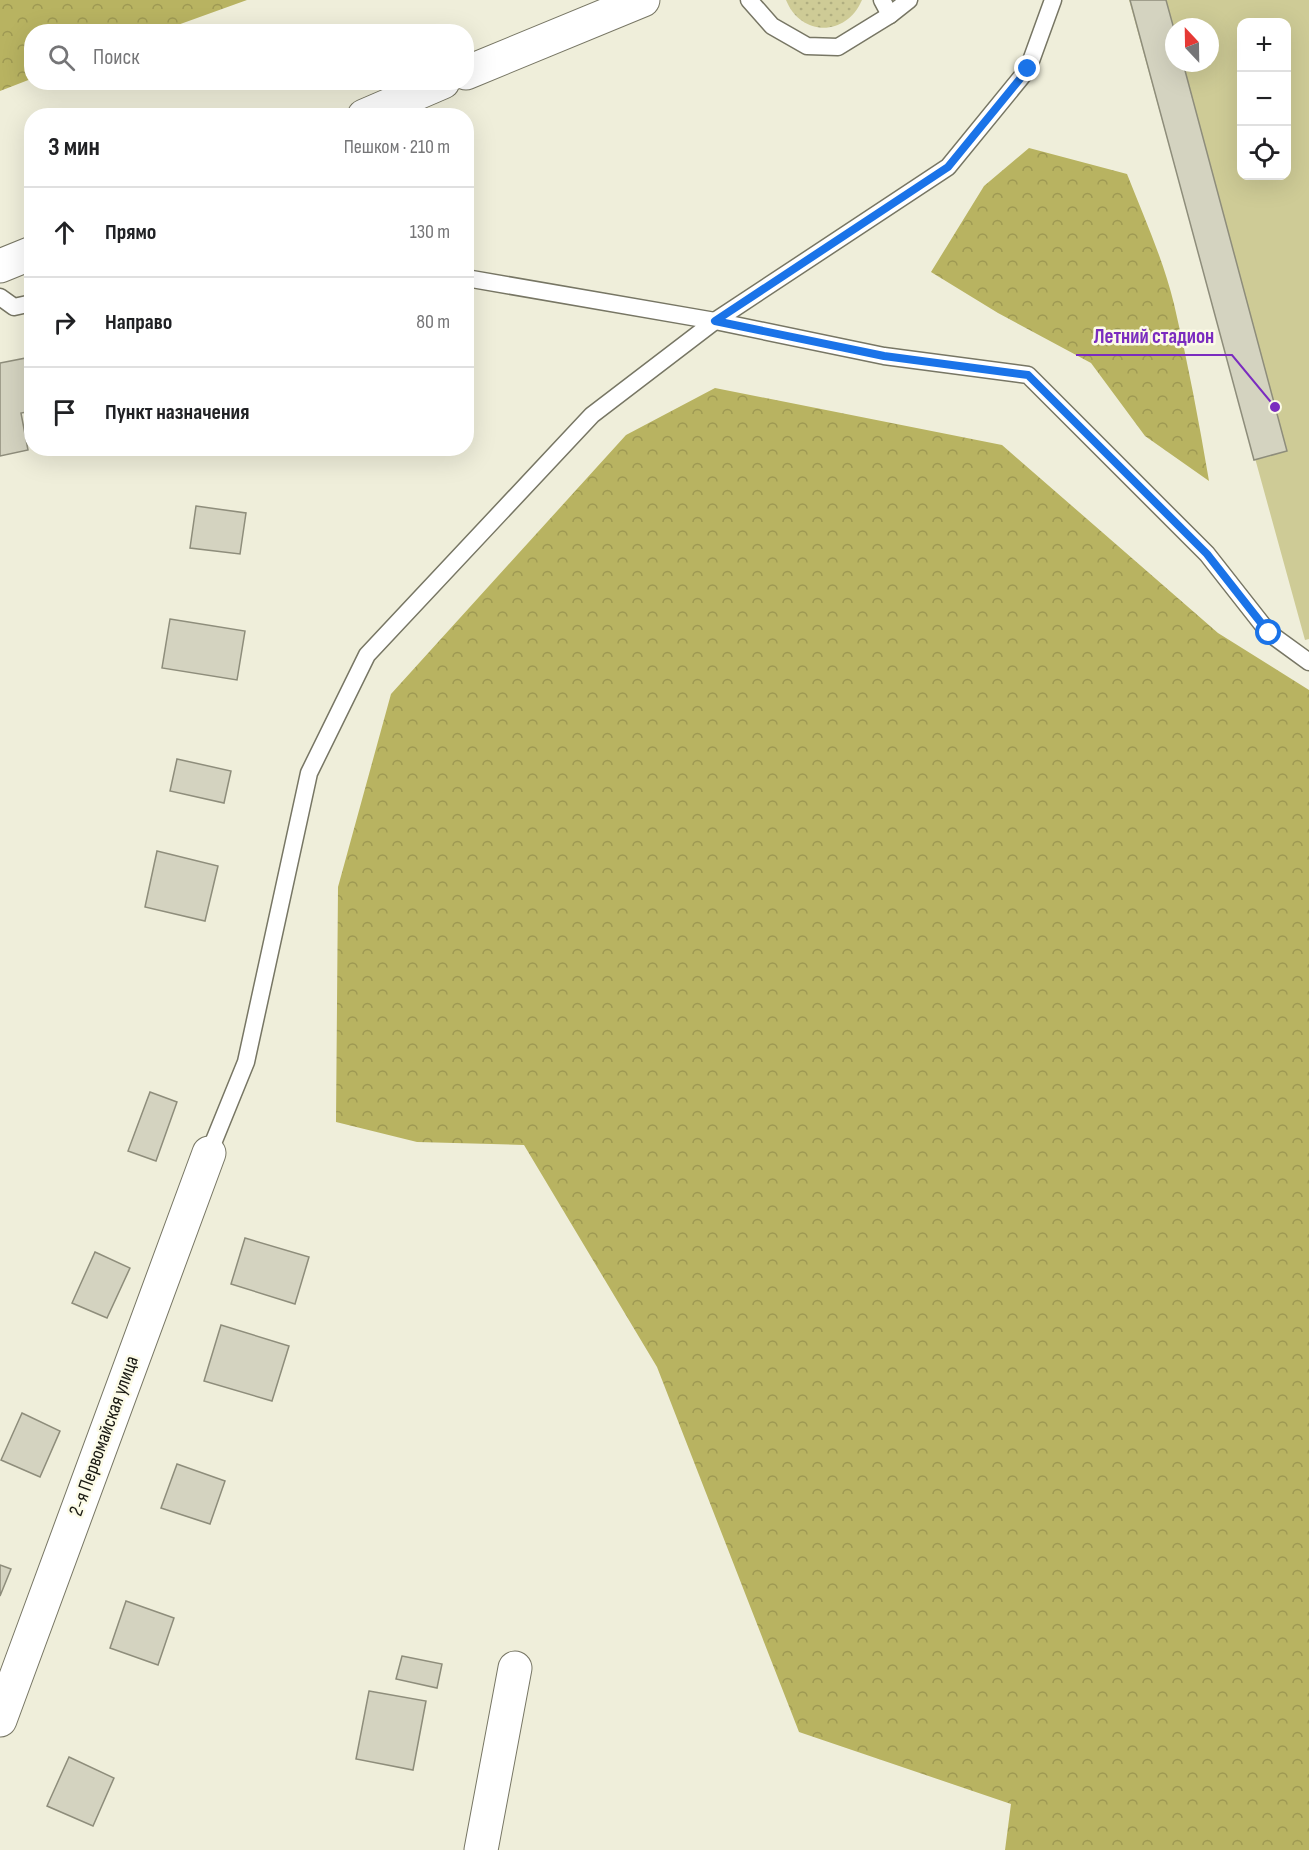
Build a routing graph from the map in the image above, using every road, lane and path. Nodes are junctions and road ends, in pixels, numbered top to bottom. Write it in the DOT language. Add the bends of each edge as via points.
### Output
graph roads {
  1 [pos="643,0"];
  2 [pos="749,0"];
  3 [pos="882,0"];
  4 [pos="909,0"];
  5 [pos="1053,0"];
  6 [pos="890,15"];
  7 [pos="474,70"];
  8 [pos="424,90"];
  9 [pos="382,108"];
  10 [pos="24,256"];
  11 [pos="0,266"];
  12 [pos="474,279"];
  13 [pos="0,297"];
  14 [pos="24,305"];
  15 [pos="715,321"];
  16 [pos="1309,662"];
  17 [pos="209,1153"];
  18 [pos="515,1668"];
  19 [pos="0,1720"];
  20 [pos="481,1850"];
  1 -- 7 [label="street"];
  2 -- 6 [label="lane" via="772,26 807,46 838,47"];
  3 -- 6 [label="lane"];
  4 -- 6 [label="lane"];
  5 -- 15 [label="lane" via="1028,69 948,167"];
  8 -- 9 [label="street"];
  10 -- 11 [label="street"];
  12 -- 15 [label="lane"];
  13 -- 14 [label="lane" via="14,307"];
  15 -- 16 [label="lane" via="884,356 1028,375 1207,554 1269,633"];
  15 -- 17 [label="lane" via="592,415 367,655 309,773 246,1062"];
  17 -- 19 [label="street, 2-я Первомайская улица"];
  18 -- 20 [label="street"];
}
